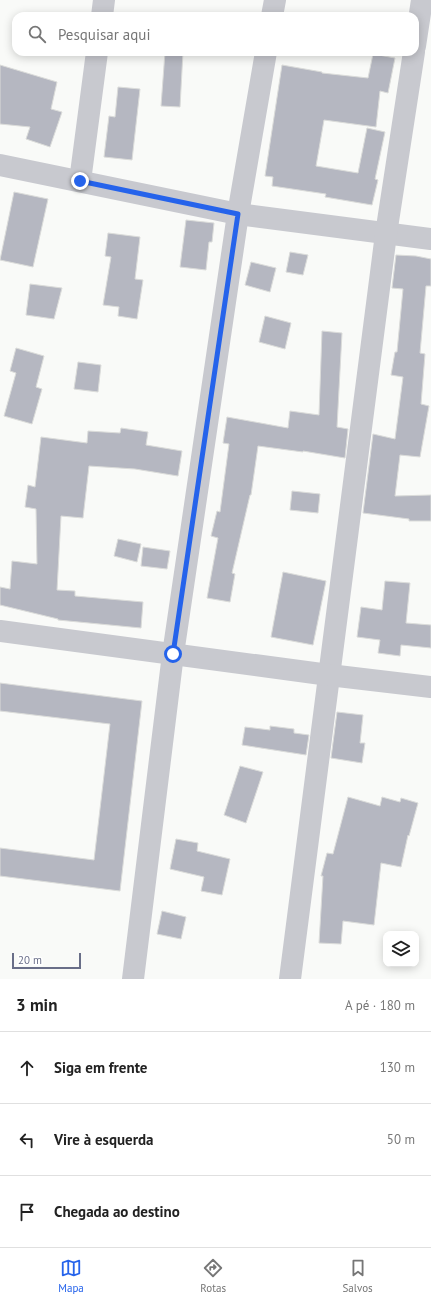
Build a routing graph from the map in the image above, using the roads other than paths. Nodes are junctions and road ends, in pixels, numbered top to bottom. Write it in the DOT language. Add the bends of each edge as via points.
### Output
graph roads {
  1 [pos="104,0"];
  2 [pos="275,0"];
  3 [pos="422,0"];
  4 [pos="102,12"];
  5 [pos="273,12"];
  6 [pos="419,20"];
  7 [pos="96,56"];
  8 [pos="265,56"];
  9 [pos="413,56"];
  10 [pos="0,165"];
  11 [pos="80,181"];
  12 [pos="238,214"];
  13 [pos="386,234"];
  14 [pos="431,239"];
  15 [pos="0,631"];
  16 [pos="173,654"];
  17 [pos="329,675"];
  18 [pos="431,687"];
  19 [pos="133,979"];
  20 [pos="290,979"];
  1 -- 4 [label="street"];
  2 -- 5 [label="street"];
  3 -- 6 [label="street"];
  7 -- 11 [label="street"];
  8 -- 12 [label="street"];
  9 -- 13 [label="street"];
  10 -- 11 [label="street"];
  11 -- 12 [label="street"];
  12 -- 13 [label="street"];
  12 -- 16 [label="street"];
  13 -- 14 [label="street"];
  13 -- 17 [label="street"];
  15 -- 16 [label="street"];
  16 -- 17 [label="street"];
  16 -- 19 [label="street"];
  17 -- 18 [label="street"];
  17 -- 20 [label="street"];
}
